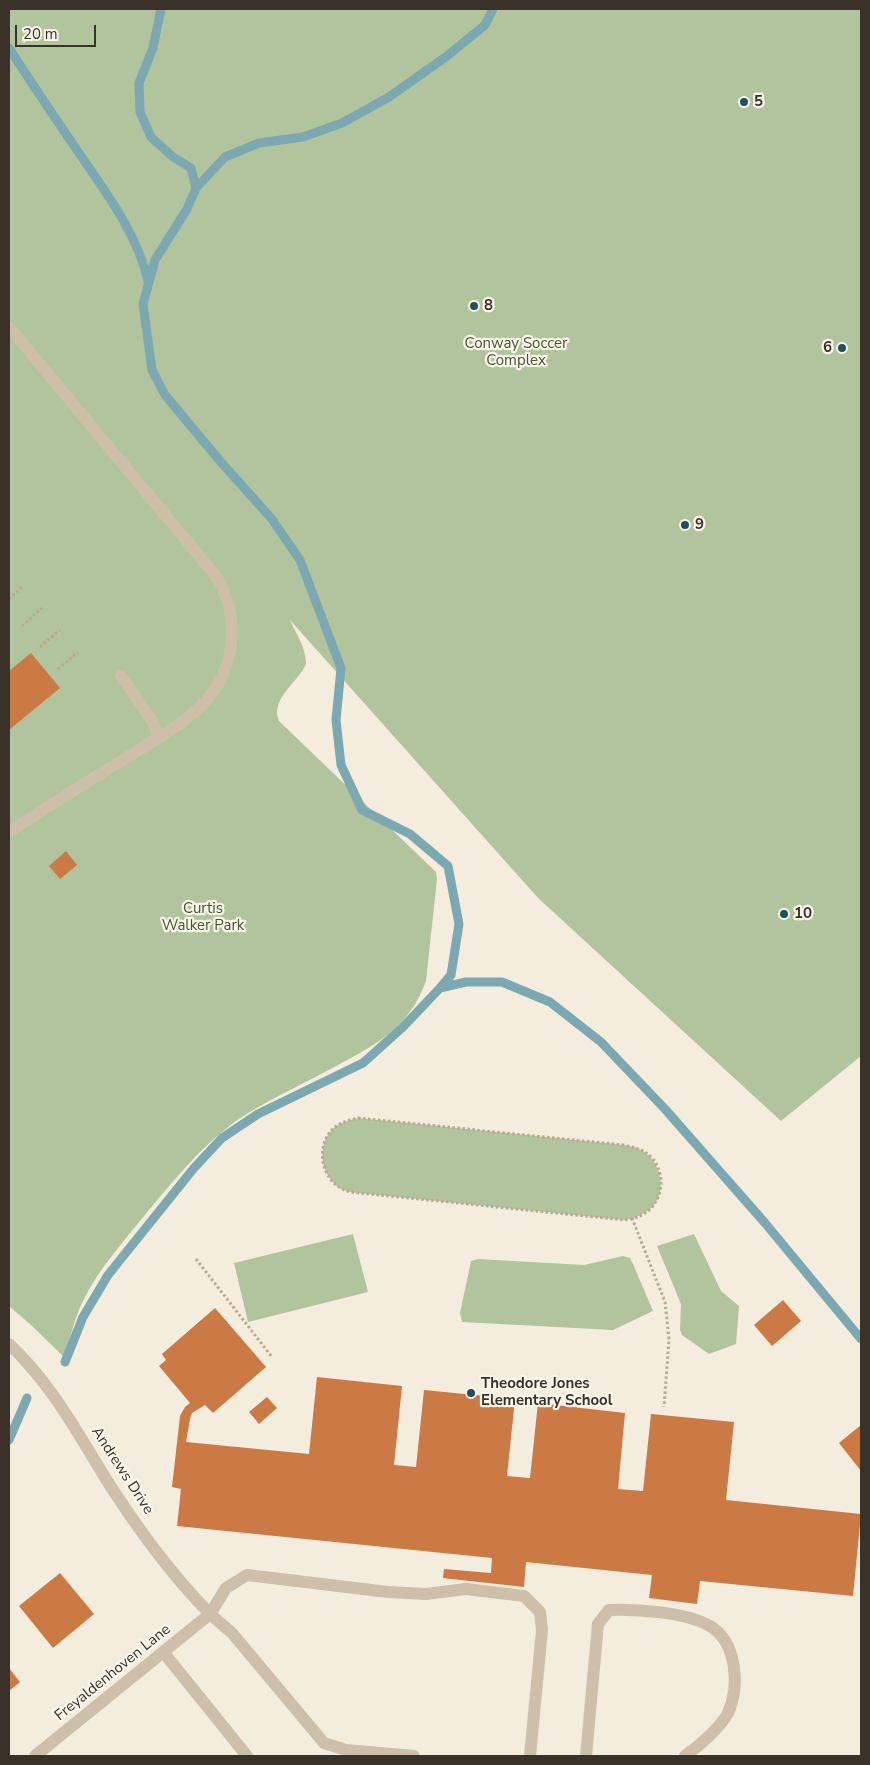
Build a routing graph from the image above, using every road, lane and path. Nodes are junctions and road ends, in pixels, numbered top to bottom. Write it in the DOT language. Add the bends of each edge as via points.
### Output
graph roads {
  1 [pos="9,327"];
  2 [pos="24,586"];
  3 [pos="9,599"];
  4 [pos="42,608"];
  5 [pos="22,626"];
  6 [pos="60,630"];
  7 [pos="40,647"];
  8 [pos="78,652"];
  9 [pos="58,670"];
  10 [pos="121,676"];
  11 [pos="159,737"];
  12 [pos="9,832"];
  13 [pos="632,1218"];
  14 [pos="196,1259"];
  15 [pos="9,1344"];
  16 [pos="272,1357"];
  17 [pos="664,1407"];
  18 [pos="210,1614"];
  19 [pos="164,1653"];
  20 [pos="35,1756"];
  21 [pos="247,1756"];
  22 [pos="414,1756"];
  23 [pos="530,1756"];
  24 [pos="586,1756"];
  25 [pos="686,1756"];
  1 -- 11 [label="street" via="215,575 224,593 231,631 225,671 210,696"];
  2 -- 3 [label="path"];
  4 -- 5 [label="path"];
  6 -- 7 [label="path"];
  8 -- 9 [label="path"];
  10 -- 11 [label="street"];
  11 -- 12 [label="street"];
  13 -- 13 [label="path" via="625,1220 343,1190 330,1179 322,1163 323,1147 330,1132 342,1122 358,1118 624,1145 640,1149 652,1158 660,1173 661,1190 654,1205 641,1216"];
  13 -- 17 [label="path" via="665,1302 669,1339"];
  14 -- 16 [label="path"];
  15 -- 18 [label="street, Andrews Drive" via="57,1399 152,1547"];
  18 -- 19 [label="street, Freyaldenhoven Lane"];
  18 -- 22 [label="street, Andrews Drive" via="232,1633 324,1743 346,1750"];
  18 -- 23 [label="street, Freyaldenhoven Lane" via="226,1588 247,1575 388,1592 426,1594 466,1588 524,1596 540,1612 542,1630"];
  19 -- 20 [label="street, Freyaldenhoven Lane"];
  19 -- 21 [label="street"];
  24 -- 25 [label="street" via="598,1624 609,1610 625,1609 692,1618 712,1627 724,1639 731,1654 735,1678 733,1699 727,1714 710,1735"];
}
